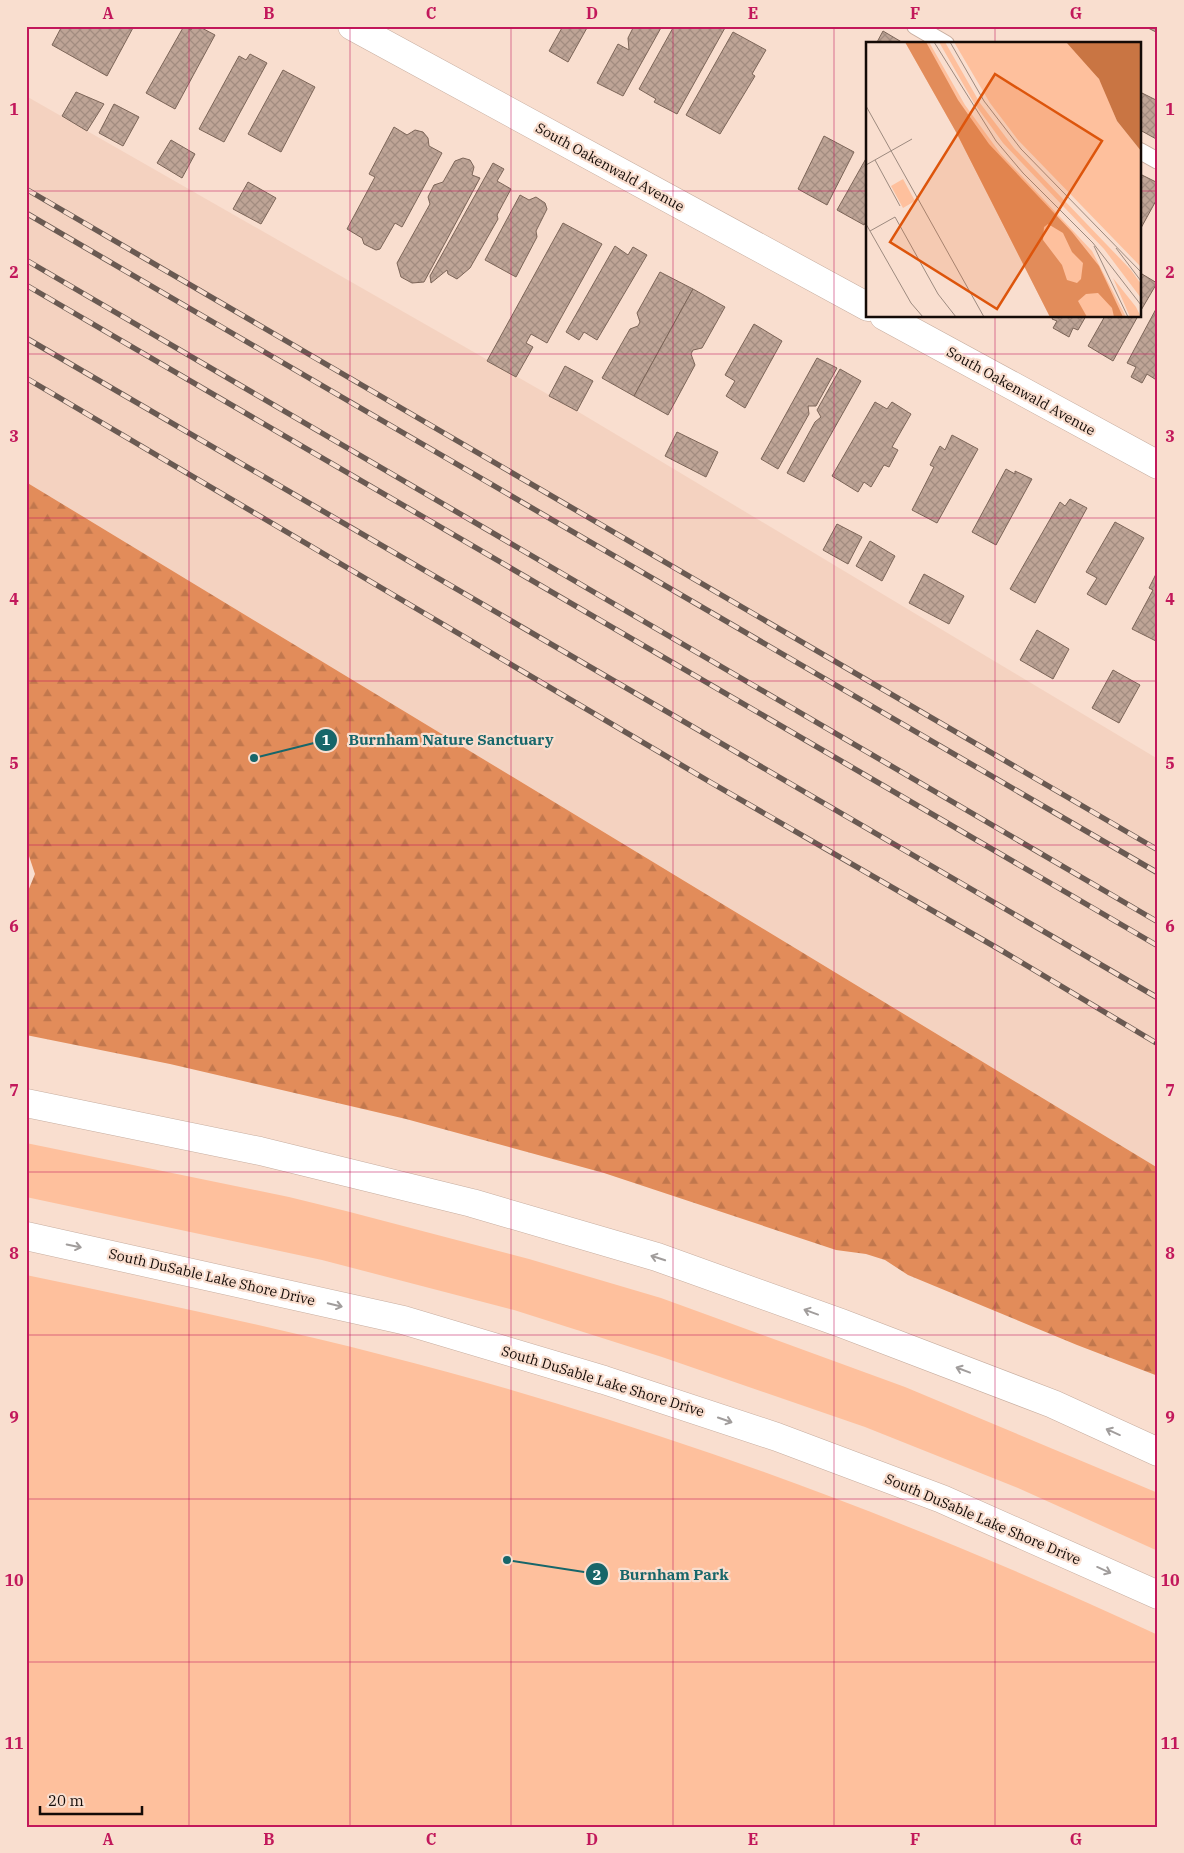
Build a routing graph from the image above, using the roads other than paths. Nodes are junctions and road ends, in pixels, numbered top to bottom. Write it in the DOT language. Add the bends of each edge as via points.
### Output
graph roads {
  1 [pos="352,26"];
  2 [pos="915,26"];
  3 [pos="943,42"];
  4 [pos="1142,152"];
  5 [pos="1158,161"];
  6 [pos="866,306"];
  7 [pos="888,318"];
  8 [pos="1158,465"];
  9 [pos="26,1103"];
  10 [pos="26,1236"];
  11 [pos="1158,1452"];
  12 [pos="1158,1595"];
  1 -- 6 [label="main road, South Oakenwald Avenue"];
  2 -- 3 [label="lane"];
  4 -- 5 [label="lane"];
  7 -- 8 [label="main road, South Oakenwald Avenue"];
  11 -- 9 [label="main road, one-way" via="1053,1404 657,1257 472,1203 260,1151"];
  10 -- 12 [label="main road, South DuSable Lake Shore Drive, one-way" via="403,1320 604,1380 777,1437 942,1499"];
}
